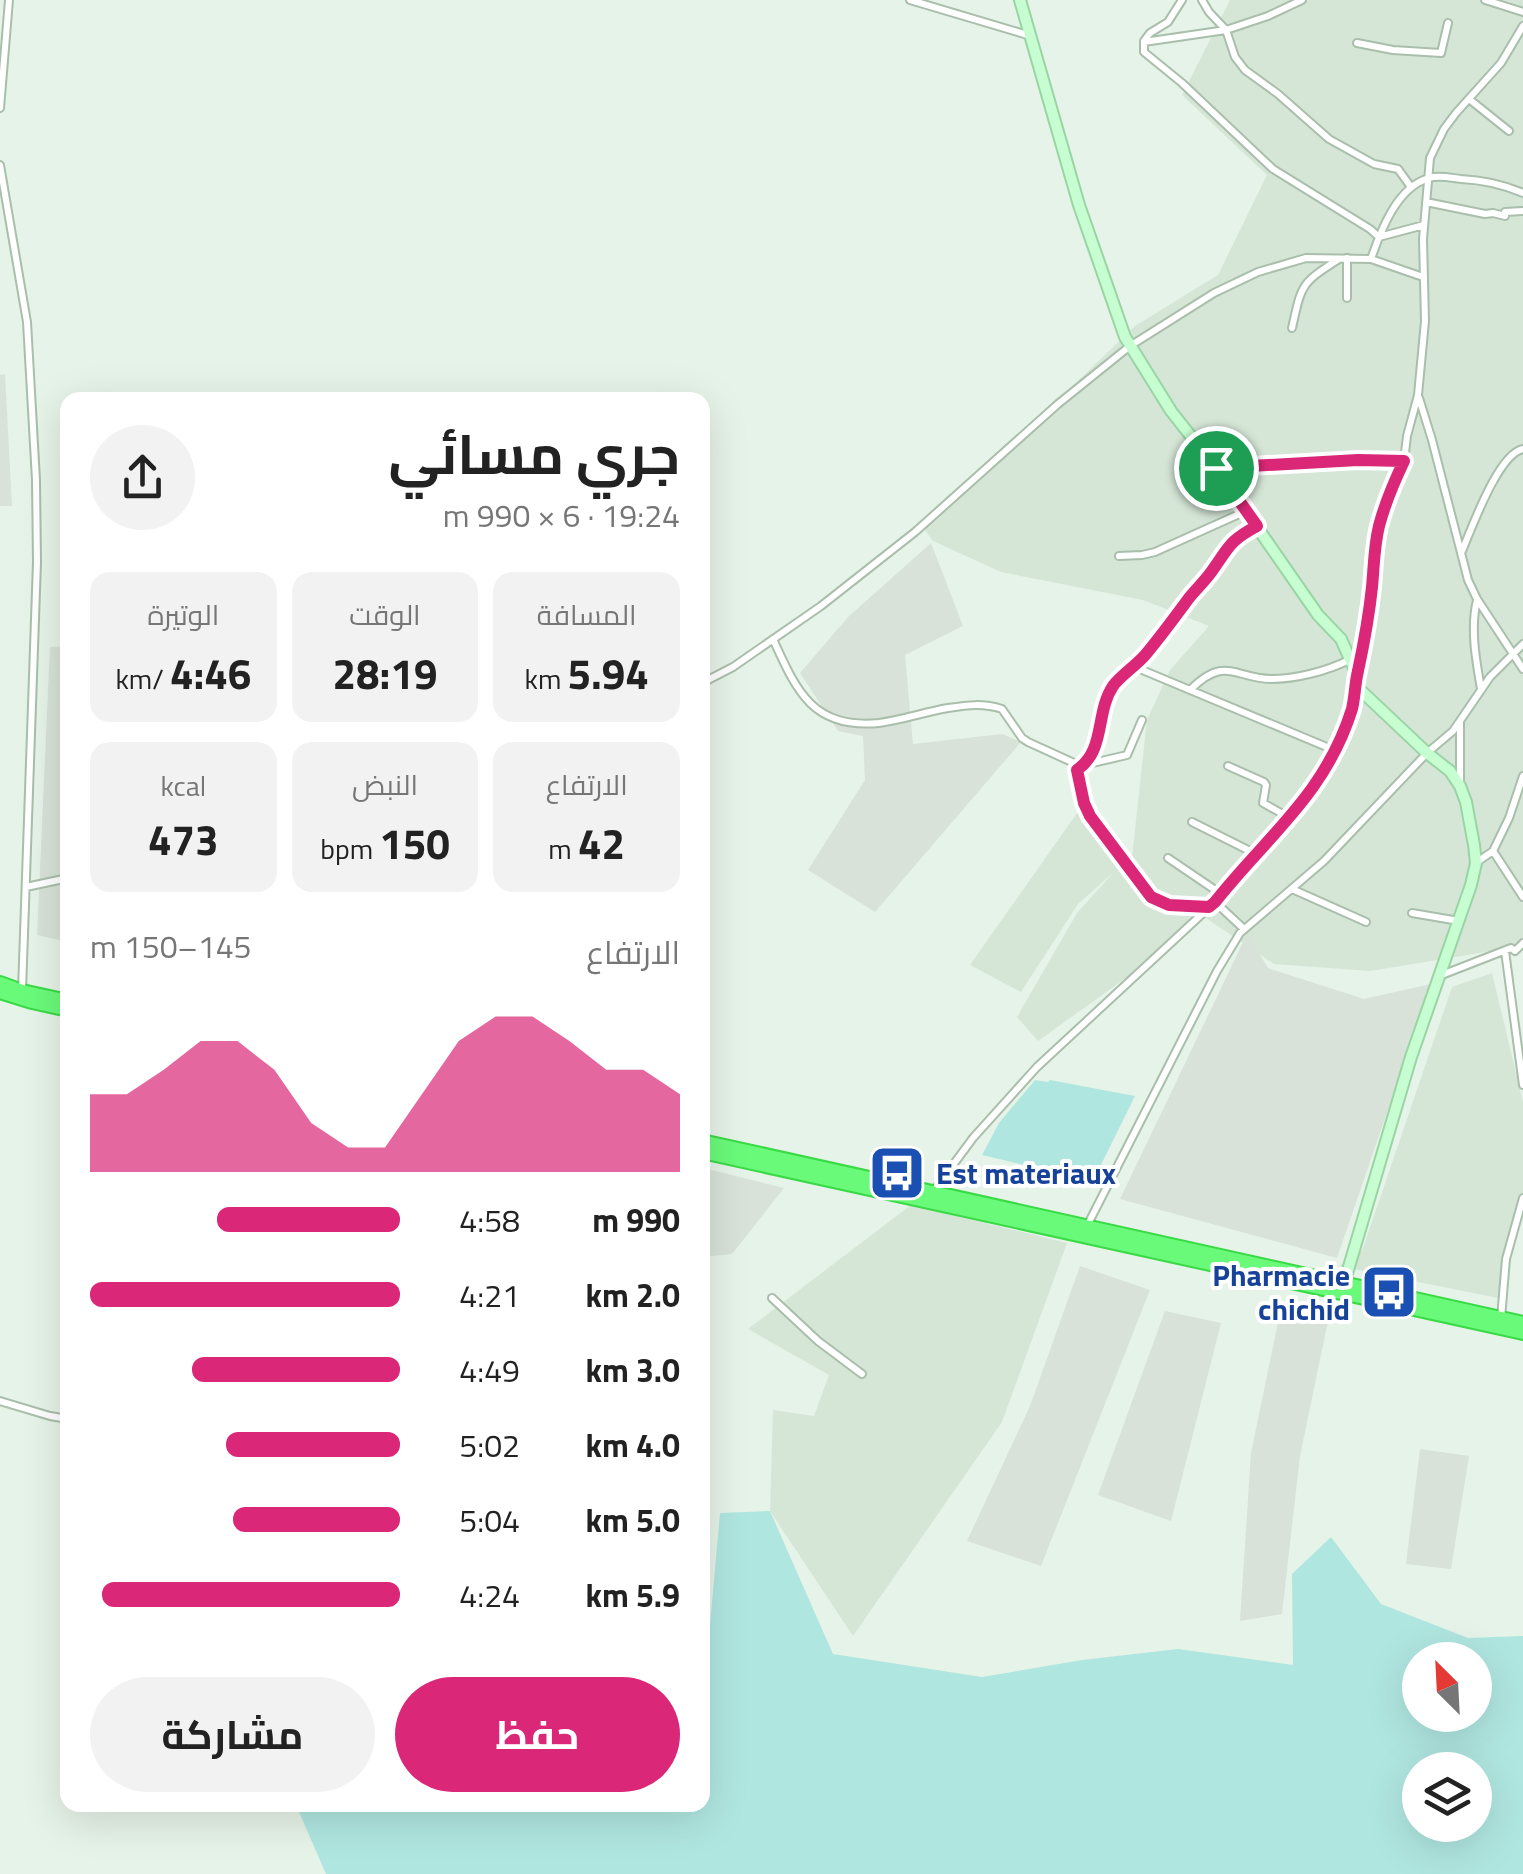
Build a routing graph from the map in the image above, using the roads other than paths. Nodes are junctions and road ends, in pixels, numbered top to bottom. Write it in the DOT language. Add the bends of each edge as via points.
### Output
graph roads {
  1 [pos="9,0"];
  2 [pos="910,0"];
  3 [pos="1020,0"];
  4 [pos="1182,0"];
  5 [pos="1202,0"];
  6 [pos="1302,0"];
  7 [pos="1484,0"];
  8 [pos="1523,12"];
  9 [pos="1448,23"];
  10 [pos="1523,26"];
  11 [pos="1226,30"];
  12 [pos="1031,36"];
  13 [pos="1144,42"];
  14 [pos="1356,43"];
  15 [pos="1468,99"];
  16 [pos="0,108"];
  17 [pos="1509,132"];
  18 [pos="0,165"];
  19 [pos="1429,178"];
  20 [pos="1411,187"];
  21 [pos="1523,193"];
  22 [pos="1426,202"];
  23 [pos="1523,211"];
  24 [pos="1424,226"];
  25 [pos="1378,237"];
  26 [pos="1344,258"];
  27 [pos="1371,259"];
  28 [pos="1423,277"];
  29 [pos="1347,298"];
  30 [pos="1292,328"];
  31 [pos="1130,346"];
  32 [pos="1418,395"];
  33 [pos="1523,449"];
  34 [pos="1404,461"];
  35 [pos="1216,468"];
  36 [pos="1247,511"];
  37 [pos="1257,526"];
  38 [pos="1462,551"];
  39 [pos="1119,556"];
  40 [pos="1478,599"];
  41 [pos="773,639"];
  42 [pos="1523,644"];
  43 [pos="1512,654"];
  44 [pos="1350,660"];
  45 [pos="1135,667"];
  46 [pos="1523,669"];
  47 [pos="710,680"];
  48 [pos="1356,681"];
  49 [pos="1481,689"];
  50 [pos="1190,690"];
  51 [pos="1142,720"];
  52 [pos="1460,721"];
  53 [pos="1334,750"];
  54 [pos="1427,753"];
  55 [pos="1228,766"];
  56 [pos="1080,768"];
  57 [pos="1523,776"];
  58 [pos="1460,786"];
  59 [pos="1290,818"];
  60 [pos="1192,822"];
  61 [pos="1492,851"];
  62 [pos="1258,855"];
  63 [pos="1168,858"];
  64 [pos="1476,862"];
  65 [pos="60,880"];
  66 [pos="26,887"];
  67 [pos="1292,889"];
  68 [pos="1221,894"];
  69 [pos="1523,897"];
  70 [pos="1212,905"];
  71 [pos="1412,913"];
  72 [pos="1460,921"];
  73 [pos="1366,922"];
  74 [pos="1244,929"];
  75 [pos="1523,943"];
  76 [pos="1505,950"];
  77 [pos="1438,976"];
  78 [pos="0,983"];
  79 [pos="0,992"];
  80 [pos="21,995"];
  81 [pos="60,999"];
  82 [pos="60,1007"];
  83 [pos="1523,1085"];
  84 [pos="710,1143"];
  85 [pos="710,1154"];
  86 [pos="933,1192"];
  87 [pos="1523,1198"];
  88 [pos="1087,1226"];
  89 [pos="1343,1288"];
  90 [pos="772,1298"];
  91 [pos="1501,1318"];
  92 [pos="1523,1323"];
  93 [pos="1523,1333"];
  94 [pos="862,1374"];
  95 [pos="0,1401"];
  96 [pos="60,1417"];
  1 -- 16 [label="street"];
  2 -- 12 [label="street"];
  3 -- 12 [label="street"];
  4 -- 13 [label="street"];
  5 -- 11 [label="street"];
  6 -- 11 [label="street"];
  7 -- 8 [label="street"];
  9 -- 14 [label="street" via="1441,53"];
  10 -- 15 [label="street"];
  11 -- 13 [label="street"];
  11 -- 20 [label="street" via="1248,73 1329,139 1398,170"];
  12 -- 31 [label="street" via="1078,206"];
  13 -- 25 [label="street" via="1144,52 1273,169"];
  15 -- 17 [label="street"];
  15 -- 19 [label="street" via="1432,152"];
  18 -- 66 [label="street" via="27,322 36,480"];
  19 -- 20 [label="street"];
  19 -- 21 [label="street" via="1491,181"];
  19 -- 22 [label="street"];
  20 -- 25 [label="street"];
  22 -- 23 [label="street" via="1504,216"];
  22 -- 24 [label="street"];
  24 -- 25 [label="street"];
  24 -- 28 [label="street"];
  25 -- 27 [label="street"];
  26 -- 27 [label="street"];
  26 -- 29 [label="street"];
  26 -- 30 [label="street" via="1305,282"];
  26 -- 31 [label="street" via="1298,259 1258,272"];
  27 -- 28 [label="street"];
  28 -- 32 [label="street"];
  31 -- 35 [label="street"];
  31 -- 41 [label="street" via="914,532"];
  32 -- 34 [label="street"];
  32 -- 38 [label="street"];
  33 -- 38 [label="street" via="1500,470"];
  34 -- 35 [label="street"];
  34 -- 48 [label="street" via="1379,525"];
  35 -- 36 [label="street"];
  36 -- 37 [label="street"];
  36 -- 39 [label="street" via="1155,552"];
  37 -- 44 [label="street"];
  37 -- 45 [label="street" via="1224,551"];
  38 -- 40 [label="street"];
  40 -- 43 [label="street"];
  40 -- 49 [label="street"];
  41 -- 47 [label="street"];
  41 -- 56 [label="street" via="796,685 824,716 880,723 990,705 1002,709 1022,738"];
  42 -- 43 [label="street"];
  43 -- 46 [label="street"];
  43 -- 49 [label="street"];
  44 -- 48 [label="street"];
  44 -- 50 [label="street" via="1268,679 1216,672"];
  45 -- 50 [label="street"];
  45 -- 56 [label="street" via="1108,696 1094,751"];
  48 -- 53 [label="street"];
  48 -- 54 [label="street"];
  49 -- 52 [label="street"];
  50 -- 53 [label="street"];
  51 -- 56 [label="street" via="1128,755"];
  52 -- 54 [label="street"];
  52 -- 58 [label="street"];
  53 -- 59 [label="street"];
  54 -- 58 [label="street"];
  54 -- 67 [label="street"];
  55 -- 59 [label="street" via="1264,782 1263,803"];
  56 -- 70 [label="street" via="1087,811 1151,897 1169,905"];
  57 -- 61 [label="street"];
  58 -- 64 [label="street"];
  59 -- 62 [label="street"];
  60 -- 62 [label="street"];
  61 -- 64 [label="street"];
  61 -- 69 [label="street"];
  62 -- 68 [label="street"];
  63 -- 68 [label="street"];
  64 -- 72 [label="street"];
  65 -- 66 [label="street"];
  66 -- 80 [label="street"];
  67 -- 73 [label="street"];
  67 -- 74 [label="street"];
  68 -- 70 [label="street"];
  70 -- 74 [label="street"];
  70 -- 86 [label="street" via="1037,1067"];
  71 -- 72 [label="street"];
  72 -- 77 [label="street"];
  74 -- 88 [label="street"];
  75 -- 76 [label="street"];
  76 -- 77 [label="street"];
  76 -- 83 [label="street"];
  77 -- 89 [label="street"];
  78 -- 80 [label="highway"];
  79 -- 80 [label="highway"];
  80 -- 81 [label="highway"];
  80 -- 82 [label="highway"];
  84 -- 86 [label="highway"];
  85 -- 89 [label="highway"];
  86 -- 88 [label="highway"];
  87 -- 91 [label="street" via="1506,1259"];
  88 -- 89 [label="highway"];
  89 -- 91 [label="highway"];
  89 -- 93 [label="highway"];
  90 -- 94 [label="street"];
  91 -- 92 [label="highway"];
  95 -- 96 [label="street"];
}
